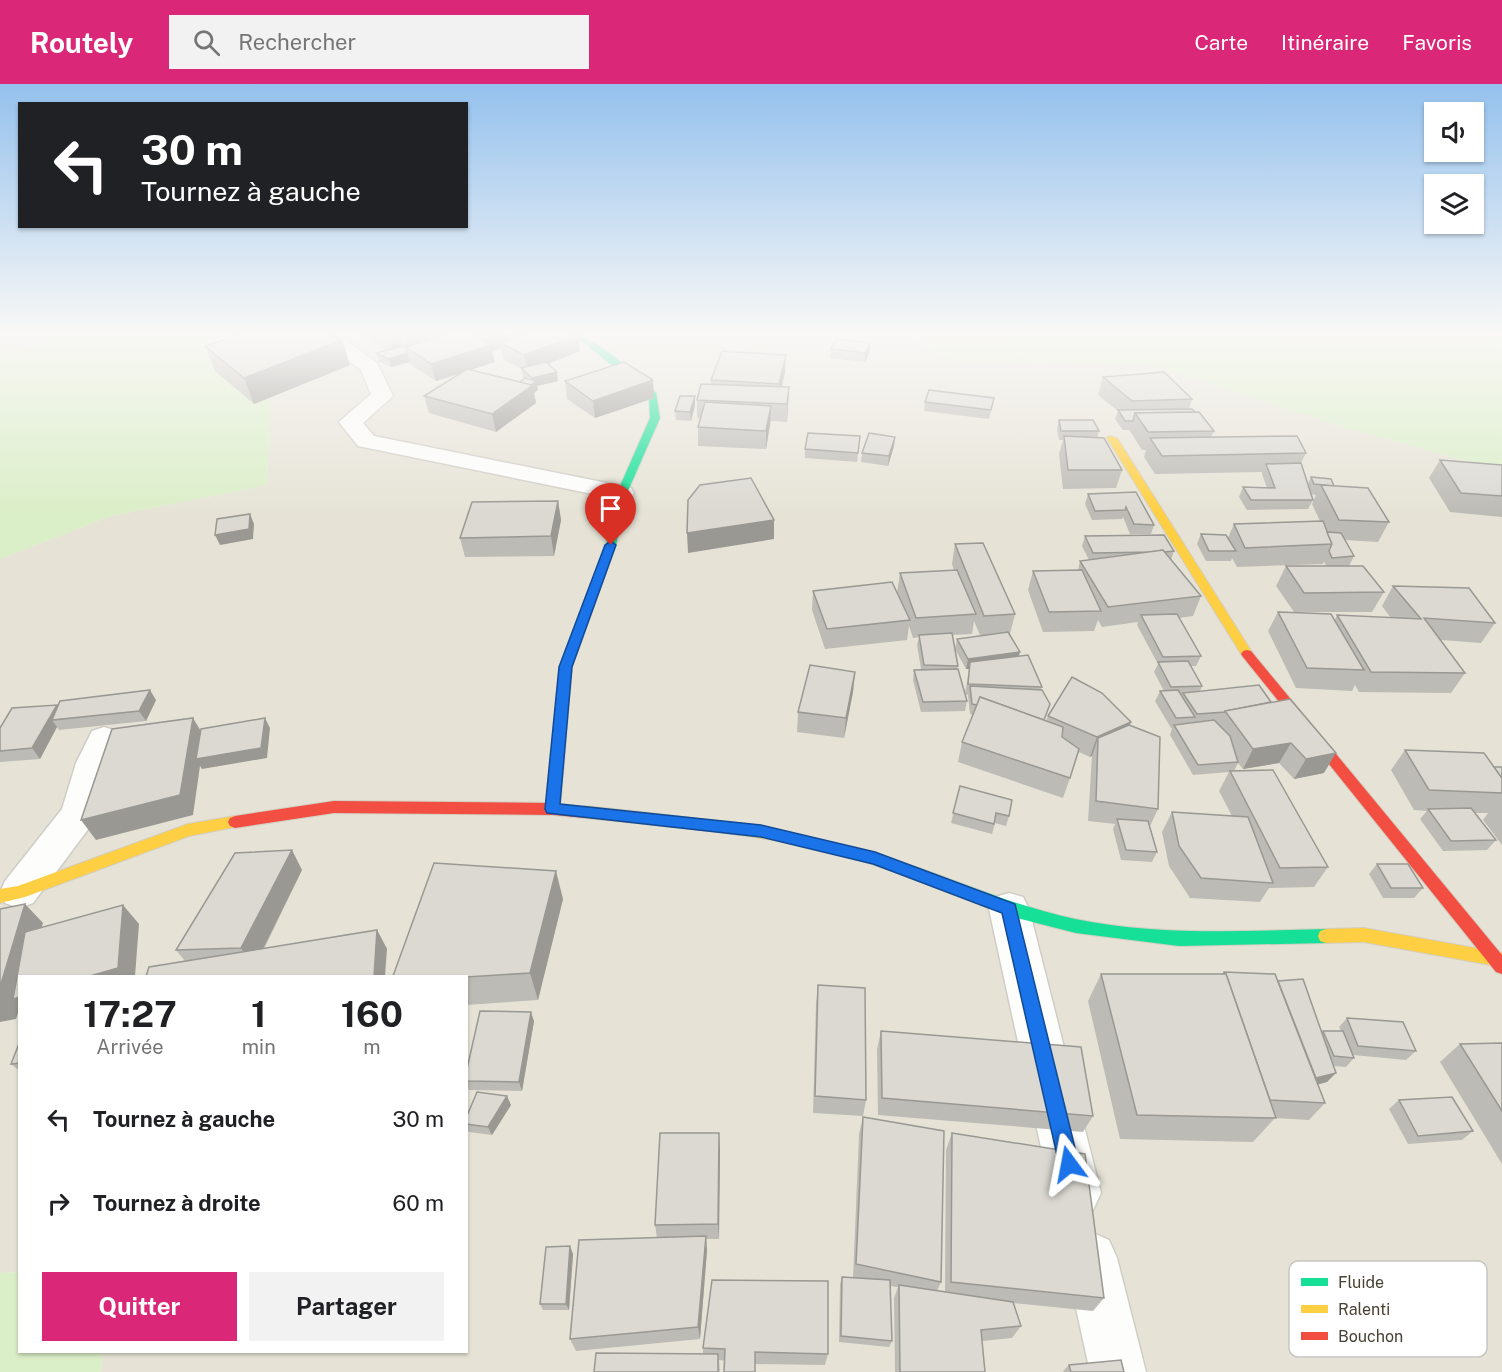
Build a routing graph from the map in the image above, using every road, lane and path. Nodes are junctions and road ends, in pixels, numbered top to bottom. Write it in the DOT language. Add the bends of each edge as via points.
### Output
graph roads {
  1 [pos="381,394"];
  2 [pos="652,394"];
  3 [pos="1112,438"];
  4 [pos="622,493"];
  5 [pos="104,739"];
  6 [pos="552,809"];
  7 [pos="9,894"];
  8 [pos="1009,909"];
  9 [pos="1500,962"];
  10 [pos="1118,1372"];
  1 -- 4 [label="street" via="350,422 366,441"];
  2 -- 4 [label="street" via="655,418"];
  3 -- 9 [label="street" via="1240,645"];
  4 -- 6 [label="street" via="611,545 566,667"];
  5 -- 7 [label="street" via="79,814"];
  6 -- 7 [label="street" via="334,807 264,817 188,830"];
  6 -- 8 [label="street" via="761,831 875,858"];
  8 -- 9 [label="street" via="1076,926 1179,939 1364,935"];
  8 -- 10 [label="street"];
}
